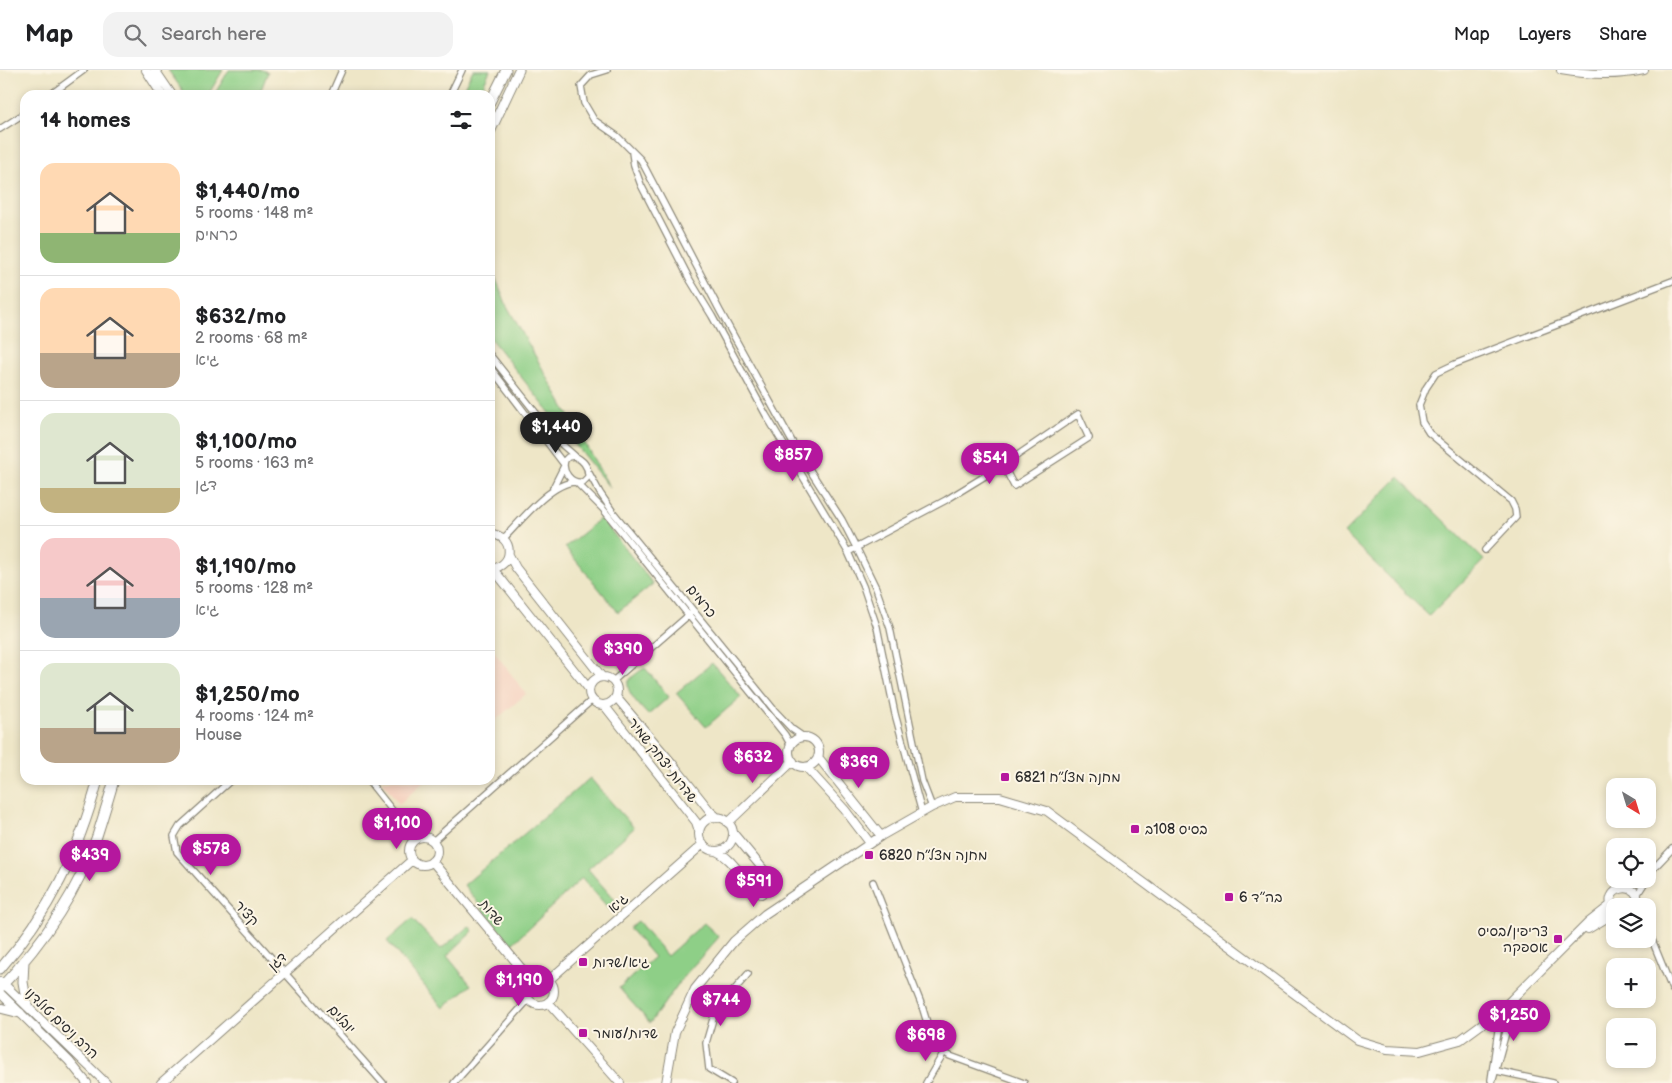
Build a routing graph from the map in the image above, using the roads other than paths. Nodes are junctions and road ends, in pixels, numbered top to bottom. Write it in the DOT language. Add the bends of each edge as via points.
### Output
graph roads {
  1 [pos="84,70"];
  2 [pos="146,70"];
  3 [pos="155,70"];
  4 [pos="342,70"];
  5 [pos="462,70"];
  6 [pos="506,70"];
  7 [pos="519,70"];
  8 [pos="606,70"];
  9 [pos="1561,70"];
  10 [pos="1644,70"];
  11 [pos="1574,71"];
  12 [pos="57,90"];
  13 [pos="159,90"];
  14 [pos="169,90"];
  15 [pos="333,90"];
  16 [pos="452,90"];
  17 [pos="495,92"];
  18 [pos="20,115"];
  19 [pos="495,121"];
  20 [pos="0,129"];
  21 [pos="632,151"];
  22 [pos="1672,281"];
  23 [pos="495,361"];
  24 [pos="495,374"];
  25 [pos="576,457"];
  26 [pos="564,464"];
  27 [pos="1003,465"];
  28 [pos="588,474"];
  29 [pos="576,482"];
  30 [pos="548,494"];
  31 [pos="495,535"];
  32 [pos="504,538"];
  33 [pos="857,548"];
  34 [pos="1485,550"];
  35 [pos="848,552"];
  36 [pos="509,555"];
  37 [pos="495,568"];
  38 [pos="495,573"];
  39 [pos="694,611"];
  40 [pos="688,616"];
  41 [pos="602,677"];
  42 [pos="613,681"];
  43 [pos="589,689"];
  44 [pos="616,697"];
  45 [pos="592,700"];
  46 [pos="604,705"];
  47 [pos="805,738"];
  48 [pos="790,749"];
  49 [pos="818,757"];
  50 [pos="793,762"];
  51 [pos="806,767"];
  52 [pos="97,785"];
  53 [pos="113,785"];
  54 [pos="225,785"];
  55 [pos="372,785"];
  56 [pos="932,807"];
  57 [pos="922,813"];
  58 [pos="718,818"];
  59 [pos="728,823"];
  60 [pos="700,831"];
  61 [pos="733,833"];
  62 [pos="881,836"];
  63 [pos="415,839"];
  64 [pos="433,841"];
  65 [pos="870,843"];
  66 [pos="703,844"];
  67 [pos="1672,849"];
  68 [pos="716,851"];
  69 [pos="412,860"];
  70 [pos="432,862"];
  71 [pos="1656,866"];
  72 [pos="873,882"];
  73 [pos="1622,888"];
  74 [pos="1626,888"];
  75 [pos="1641,888"];
  76 [pos="1637,895"];
  77 [pos="1612,898"];
  78 [pos="1637,898"];
  79 [pos="1606,916"];
  80 [pos="1654,948"];
  81 [pos="24,961"];
  82 [pos="0,969"];
  83 [pos="284,972"];
  84 [pos="748,974"];
  85 [pos="531,980"];
  86 [pos="549,980"];
  87 [pos="1,984"];
  88 [pos="1672,989"];
  89 [pos="0,993"];
  90 [pos="1516,995"];
  91 [pos="528,1000"];
  92 [pos="548,1002"];
  93 [pos="27,1005"];
  94 [pos="0,1008"];
  95 [pos="1501,1010"];
  96 [pos="20,1014"];
  97 [pos="944,1052"];
  98 [pos="1497,1071"];
  99 [pos="88,1083"];
  100 [pos="106,1083"];
  101 [pos="161,1083"];
  102 [pos="383,1083"];
  103 [pos="454,1083"];
  104 [pos="620,1083"];
  105 [pos="666,1083"];
  106 [pos="732,1083"];
  107 [pos="926,1083"];
  108 [pos="1024,1083"];
  109 [pos="1492,1083"];
  110 [pos="1552,1083"];
  1 -- 12 [label="street"];
  2 -- 13 [label="street"];
  3 -- 14 [label="street"];
  4 -- 15 [label="street"];
  5 -- 16 [label="street"];
  6 -- 17 [label="main road"];
  7 -- 19 [label="main road"];
  8 -- 21 [label="street" via="591,75 581,86 584,103 594,120"];
  9 -- 11 [label="street"];
  10 -- 11 [label="street" via="1607,74"];
  18 -- 20 [label="street"];
  21 -- 33 [label="street" via="641,160 795,447"];
  21 -- 35 [label="street" via="641,185 690,280"];
  22 -- 34 [label="street" via="1436,373 1419,405 1428,433 1511,501 1516,509 1516,517"];
  23 -- 25 [label="street" via="559,442"];
  24 -- 26 [label="street"];
  25 -- 26 [label="street" via="568,457"];
  25 -- 28 [label="street" via="584,463"];
  26 -- 29 [label="street" via="567,474"];
  26 -- 30 [label="street"];
  27 -- 27 [label="street" via="1063,424 1078,414 1089,438 1014,486"];
  27 -- 33 [label="street"];
  28 -- 29 [label="street" via="585,481"];
  28 -- 39 [label="street, כרמים" via="614,512"];
  29 -- 30 [label="street" via="560,485"];
  29 -- 40 [label="street, כרמים" via="603,509"];
  30 -- 32 [label="street"];
  31 -- 32 [label="street"];
  32 -- 36 [label="street"];
  33 -- 35 [label="street"];
  33 -- 56 [label="street" via="890,628 922,781"];
  35 -- 57 [label="street" via="877,627 895,714"];
  36 -- 37 [label="street"];
  36 -- 41 [label="street"];
  38 -- 43 [label="street"];
  39 -- 40 [label="street"];
  39 -- 47 [label="street, כרמים" via="775,711"];
  40 -- 42 [label="street"];
  40 -- 48 [label="street, כרמים" via="784,735"];
  41 -- 42 [label="street"];
  41 -- 43 [label="street" via="592,682"];
  42 -- 44 [label="street" via="617,688"];
  43 -- 45 [label="street"];
  44 -- 46 [label="street"];
  44 -- 58 [label="street, שדרות יצחק שמיר"];
  45 -- 46 [label="street"];
  45 -- 64 [label="street"];
  46 -- 60 [label="street, שדרות יצחק שמיר"];
  47 -- 48 [label="street" via="795,741"];
  47 -- 49 [label="street" via="817,745"];
  48 -- 50 [label="street"];
  49 -- 51 [label="street" via="814,764"];
  49 -- 62 [label="street"];
  50 -- 51 [label="street"];
  50 -- 59 [label="street"];
  51 -- 65 [label="street"];
  52 -- 82 [label="main road" via="66,872 21,944"];
  53 -- 81 [label="main road" via="97,837 65,905"];
  54 -- 83 [label="street, קציר" via="180,826 174,836 177,852"];
  55 -- 63 [label="street"];
  56 -- 57 [label="street"];
  56 -- 95 [label="street" via="955,797 1000,797 1047,811 1357,1040 1387,1049 1420,1051 1460,1040"];
  57 -- 62 [label="street"];
  58 -- 59 [label="street"];
  58 -- 60 [label="street" via="708,819"];
  59 -- 61 [label="street"];
  60 -- 66 [label="street"];
  61 -- 68 [label="street" via="728,846"];
  61 -- 68 [label="street" via="763,869 770,881 767,890 761,894 754,889"];
  62 -- 65 [label="street"];
  63 -- 64 [label="street" via="424,837"];
  63 -- 69 [label="street" via="409,849"];
  64 -- 70 [label="street" via="437,852"];
  65 -- 105 [label="street" via="765,914 734,941 695,990 675,1032"];
  66 -- 68 [label="street"];
  66 -- 86 [label="street, גיא"];
  67 -- 71 [label="street"];
  69 -- 70 [label="street" via="422,865"];
  69 -- 83 [label="street, דגן"];
  70 -- 85 [label="street, שדות"];
  72 -- 97 [label="street" via="922,1006 934,1046"];
  73 -- 77 [label="street" via="1614,892"];
  74 -- 76 [label="street"];
  75 -- 76 [label="street"];
  76 -- 78 [label="street"];
  79 -- 90 [label="street" via="1572,940"];
  80 -- 88 [label="street"];
  81 -- 87 [label="main road"];
  81 -- 93 [label="main road" via="22,976"];
  83 -- 101 [label="street, דגן"];
  83 -- 102 [label="street, יובלים"];
  84 -- 106 [label="street" via="715,1012 706,1042 709,1069"];
  85 -- 86 [label="street" via="540,977"];
  85 -- 91 [label="street" via="525,992"];
  86 -- 92 [label="street" via="554,991"];
  87 -- 93 [label="street, הרב ניסים טולדנו"];
  89 -- 96 [label="street, הרב ניסים טולדנו"];
  90 -- 95 [label="street"];
  90 -- 98 [label="street"];
  91 -- 92 [label="street" via="536,1005"];
  91 -- 103 [label="street"];
  92 -- 104 [label="street"];
  93 -- 100 [label="street, הרב ניסים טולדנו"];
  94 -- 96 [label="main road"];
  95 -- 109 [label="street"];
  96 -- 99 [label="street, הרב ניסים טולדנו"];
  97 -- 107 [label="street"];
  97 -- 108 [label="street"];
  98 -- 109 [label="street"];
  98 -- 110 [label="street"];
}
